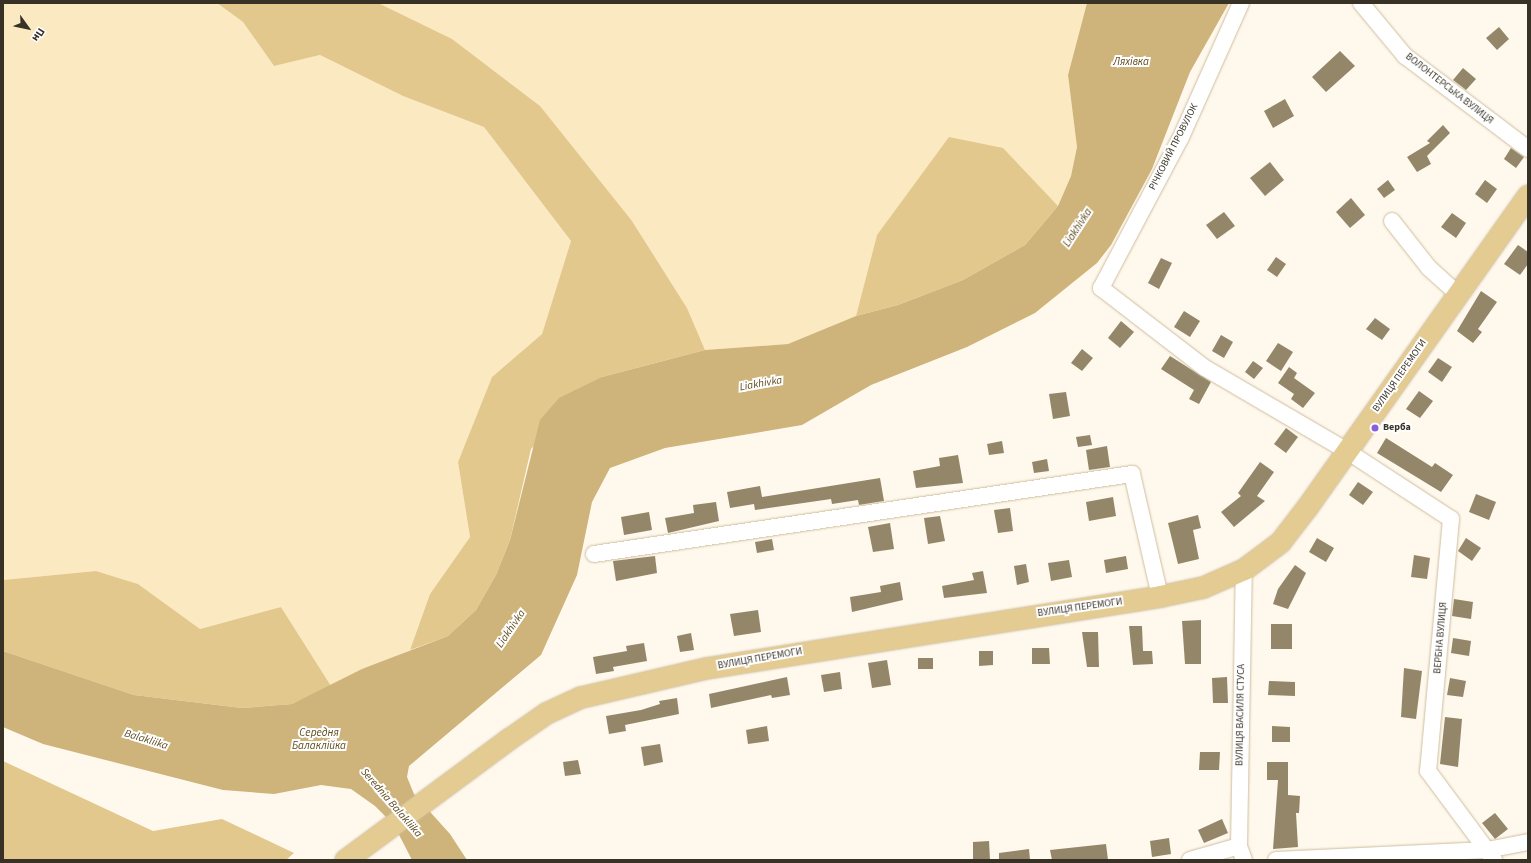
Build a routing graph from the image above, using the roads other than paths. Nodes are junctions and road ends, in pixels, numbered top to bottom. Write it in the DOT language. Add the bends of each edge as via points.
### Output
graph roads {
  1 [pos="1241,3"];
  2 [pos="1361,3"];
  3 [pos="1528,149"];
  4 [pos="1528,195"];
  5 [pos="1392,221"];
  6 [pos="1458,294"];
  7 [pos="1347,451"];
  8 [pos="594,554"];
  9 [pos="1244,569"];
  10 [pos="1160,596"];
  11 [pos="1528,842"];
  12 [pos="1241,853"];
  13 [pos="1491,855"];
  14 [pos="347,858"];
  15 [pos="1190,860"];
  16 [pos="1276,860"];
  1 -- 7 [label="street, РІЧКОВИЙ ПРОВУЛОК" via="1181,137 1101,288 1205,368"];
  2 -- 3 [label="street, ВОЛОНТЕРСЬКА ВУЛИЦЯ" via="1405,56"];
  4 -- 6 [label="main road, ВУЛИЦЯ ПЕРЕМОГИ"];
  5 -- 6 [label="street" via="1429,268"];
  6 -- 7 [label="main road, ВУЛИЦЯ ПЕРЕМОГИ"];
  7 -- 9 [label="main road, ВУЛИЦЯ ПЕРЕМОГИ" via="1280,542"];
  7 -- 13 [label="street, ВЕРБНА ВУЛИЦЯ" via="1452,519 1428,771"];
  8 -- 10 [label="street" via="1132,474"];
  9 -- 10 [label="main road, ВУЛИЦЯ ПЕРЕМОГИ" via="1203,587"];
  9 -- 12 [label="street, ВУЛИЦЯ ВАСИЛЯ СТУСА"];
  10 -- 14 [label="main road, ВУЛИЦЯ ПЕРЕМОГИ" via="940,628 645,680 581,697 546,713"];
  11 -- 13 [label="street"];
  12 -- 15 [label="street"];
  13 -- 16 [label="street"];
}
